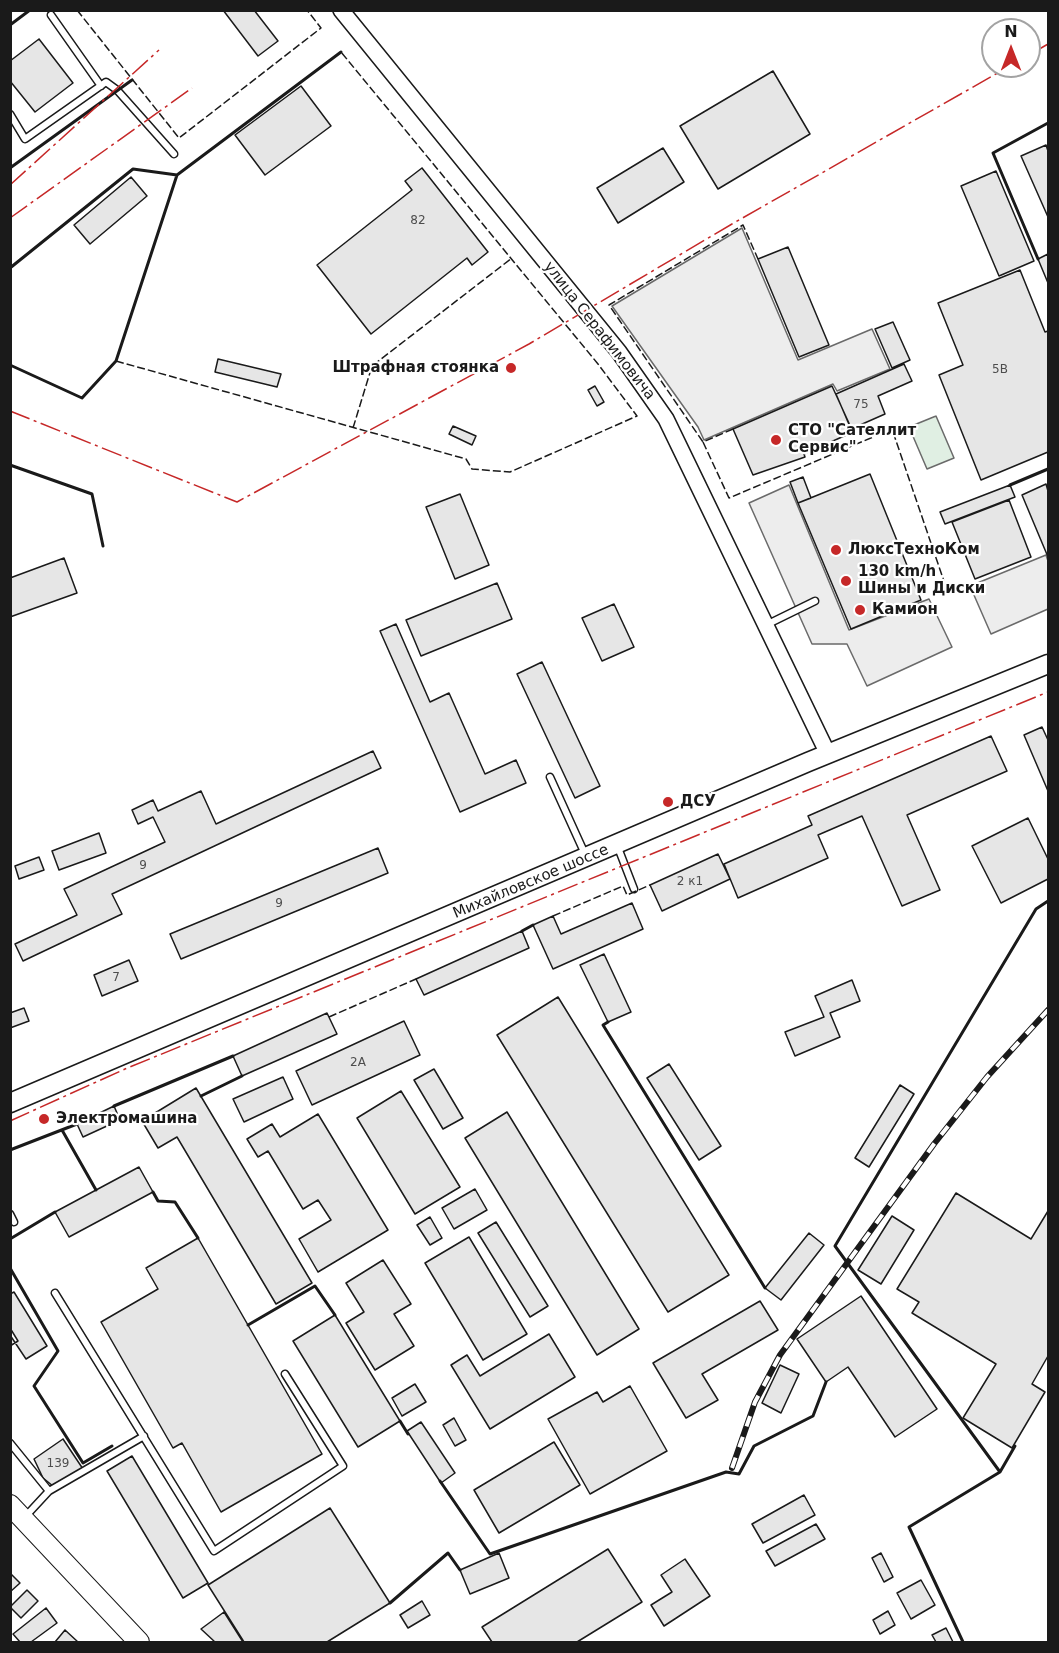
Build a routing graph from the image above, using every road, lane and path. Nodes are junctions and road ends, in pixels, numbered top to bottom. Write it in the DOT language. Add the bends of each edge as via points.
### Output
graph roads {
  1 [pos="341,10"];
  2 [pos="51,15"];
  3 [pos="101,86"];
  4 [pos="10,114"];
  5 [pos="174,154"];
  6 [pos="815,602"];
  7 [pos="766,626"];
  8 [pos="1048,664"];
  9 [pos="828,754"];
  10 [pos="550,777"];
  11 [pos="616,845"];
  12 [pos="587,858"];
  13 [pos="634,889"];
  14 [pos="12,1105"];
  15 [pos="10,1214"];
  16 [pos="14,1222"];
  17 [pos="56,1293"];
  18 [pos="285,1374"];
  19 [pos="144,1436"];
  20 [pos="10,1443"];
  21 [pos="49,1491"];
  22 [pos="17,1511"];
  23 [pos="139,1642"];
  1 -- 7 [label="street, улица Серафимовича" via="619,352 666,419"];
  2 -- 3 [label="lane"];
  3 -- 4 [label="lane" via="24,139"];
  3 -- 5 [label="lane" via="106,82 117,90"];
  6 -- 7 [label="lane"];
  7 -- 9 [label="street, улица Серафимовича"];
  8 -- 9 [label="main road, Михайловское шоссе"];
  9 -- 11 [label="main road, Михайловское шоссе"];
  10 -- 12 [label="lane"];
  11 -- 12 [label="main road, Михайловское шоссе"];
  11 -- 13 [label="lane"];
  12 -- 14 [label="main road, Михайловское шоссе"];
  15 -- 16 [label="lane"];
  17 -- 19 [label="lane"];
  18 -- 19 [label="lane" via="343,1466 214,1551"];
  19 -- 21 [label="lane"];
  20 -- 21 [label="lane"];
  21 -- 22 [label="lane"];
  22 -- 23 [label="main road"];
}
